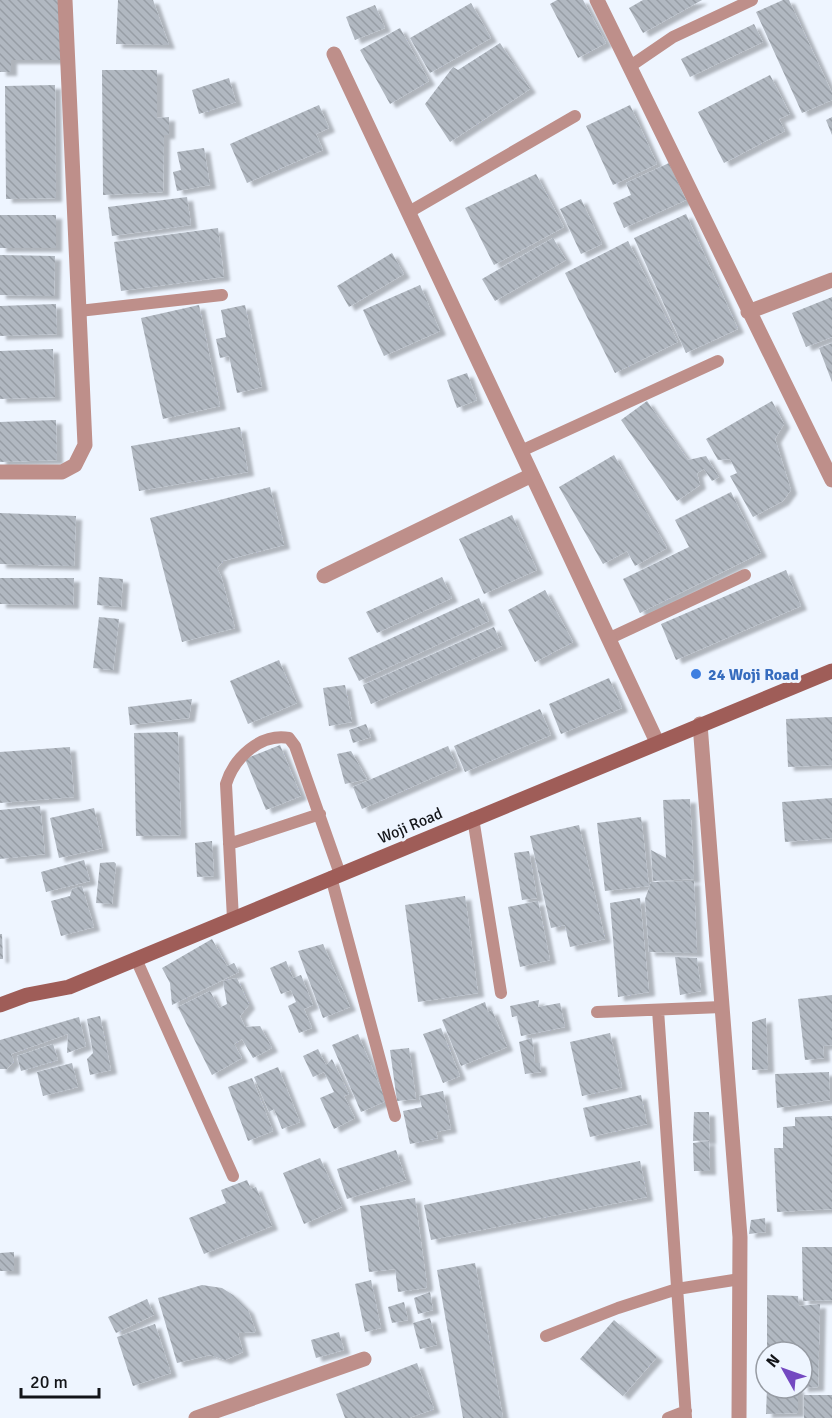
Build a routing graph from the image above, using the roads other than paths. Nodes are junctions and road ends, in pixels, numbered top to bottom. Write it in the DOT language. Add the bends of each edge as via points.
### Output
graph roads {
  1 [pos="65,0"];
  2 [pos="597,0"];
  3 [pos="752,0"];
  4 [pos="334,54"];
  5 [pos="629,67"];
  6 [pos="575,116"];
  7 [pos="409,212"];
  8 [pos="832,280"];
  9 [pos="222,295"];
  10 [pos="79,311"];
  11 [pos="748,312"];
  12 [pos="718,361"];
  13 [pos="521,451"];
  14 [pos="0,472"];
  15 [pos="532,475"];
  16 [pos="832,480"];
  17 [pos="745,575"];
  18 [pos="324,576"];
  19 [pos="608,639"];
  20 [pos="832,671"];
  21 [pos="700,724"];
  22 [pos="657,742"];
  23 [pos="320,814"];
  24 [pos="473,818"];
  25 [pos="229,844"];
  26 [pos="335,876"];
  27 [pos="233,918"];
  28 [pos="136,959"];
  29 [pos="501,993"];
  30 [pos="0,1005"];
  31 [pos="722,1006"];
  32 [pos="658,1010"];
  33 [pos="597,1012"];
  34 [pos="395,1116"];
  35 [pos="233,1176"];
  36 [pos="740,1279"];
  37 [pos="677,1289"];
  38 [pos="546,1336"];
  39 [pos="364,1359"];
  40 [pos="686,1414"];
  41 [pos="196,1418"];
  42 [pos="668,1418"];
  43 [pos="739,1418"];
  1 -- 10 [label="street"];
  2 -- 5 [label="street"];
  3 -- 5 [label="lane" via="673,37"];
  4 -- 7 [label="street"];
  5 -- 11 [label="street"];
  6 -- 7 [label="lane"];
  7 -- 13 [label="street"];
  8 -- 11 [label="street"];
  9 -- 10 [label="lane"];
  10 -- 14 [label="street" via="85,446 75,465 62,472"];
  11 -- 16 [label="street"];
  12 -- 13 [label="lane"];
  13 -- 15 [label="street"];
  15 -- 18 [label="street"];
  15 -- 19 [label="street"];
  17 -- 19 [label="lane"];
  19 -- 22 [label="street"];
  20 -- 21 [label="main road, Woji Road"];
  21 -- 22 [label="main road, Woji Road"];
  21 -- 31 [label="street"];
  22 -- 24 [label="main road, Woji Road"];
  23 -- 25 [label="lane"];
  23 -- 25 [label="lane" via="295,746 289,738 276,736 243,754 231,768 226,784"];
  23 -- 26 [label="lane"];
  24 -- 26 [label="main road, Woji Road"];
  24 -- 29 [label="lane"];
  25 -- 27 [label="lane"];
  26 -- 27 [label="main road, Woji Road"];
  26 -- 34 [label="lane"];
  27 -- 28 [label="main road, Woji Road"];
  28 -- 30 [label="main road, Woji Road" via="69,987"];
  28 -- 35 [label="lane"];
  31 -- 32 [label="lane"];
  31 -- 36 [label="street"];
  32 -- 33 [label="lane"];
  32 -- 37 [label="lane"];
  36 -- 37 [label="lane"];
  36 -- 43 [label="street"];
  37 -- 38 [label="lane"];
  37 -- 40 [label="lane"];
  39 -- 41 [label="street"];
  40 -- 42 [label="lane"];
}
